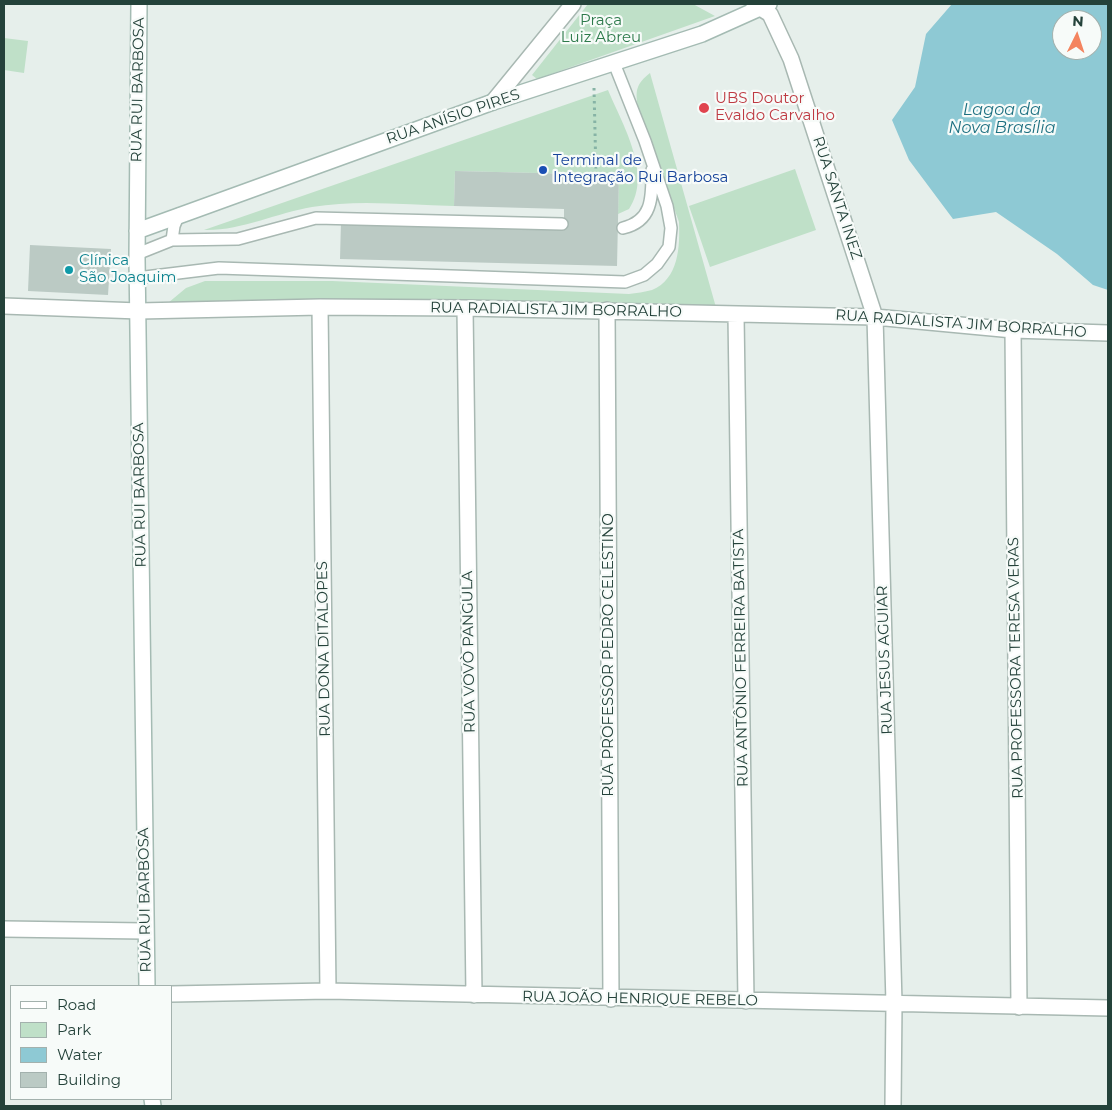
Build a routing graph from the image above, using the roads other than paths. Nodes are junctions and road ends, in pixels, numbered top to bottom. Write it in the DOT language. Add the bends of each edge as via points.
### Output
graph roads {
  1 [pos="140,4"];
  2 [pos="573,4"];
  3 [pos="762,5"];
  4 [pos="614,63"];
  5 [pos="493,102"];
  6 [pos="652,166"];
  7 [pos="179,214"];
  8 [pos="562,224"];
  9 [pos="623,228"];
  10 [pos="137,231"];
  11 [pos="172,240"];
  12 [pos="137,254"];
  13 [pos="138,278"];
  14 [pos="4,306"];
  15 [pos="320,307"];
  16 [pos="465,308"];
  17 [pos="608,310"];
  18 [pos="138,311"];
  19 [pos="736,314"];
  20 [pos="875,317"];
  21 [pos="1013,330"];
  22 [pos="1108,333"];
  23 [pos="4,929"];
  24 [pos="144,931"];
  25 [pos="147,985"];
  26 [pos="328,991"];
  27 [pos="172,994"];
  28 [pos="474,995"];
  29 [pos="611,999"];
  30 [pos="746,1000"];
  31 [pos="894,1003"];
  32 [pos="1019,1006"];
  33 [pos="1108,1008"];
  34 [pos="893,1106"];
  1 -- 10 [label="street, RUA RUI BARBOSA"];
  2 -- 5 [label="street"];
  3 -- 4 [label="street, RUA ANÍSIO PIRES" via="702,34"];
  3 -- 20 [label="street, RUA SANTA INEZ" via="770,14 791,59"];
  4 -- 5 [label="street, RUA ANÍSIO PIRES"];
  4 -- 6 [label="lane"];
  5 -- 7 [label="street, RUA ANÍSIO PIRES"];
  6 -- 9 [label="lane" via="647,214 636,225"];
  6 -- 13 [label="lane" via="667,206 670,247 644,275 624,282 219,268"];
  7 -- 10 [label="street, RUA ANÍSIO PIRES"];
  7 -- 11 [label="lane"];
  8 -- 11 [label="lane" via="316,218 238,239"];
  10 -- 12 [label="street, RUA RUI BARBOSA"];
  11 -- 12 [label="lane"];
  12 -- 13 [label="street, RUA RUI BARBOSA"];
  13 -- 18 [label="street, RUA RUI BARBOSA"];
  14 -- 18 [label="street, RUA RADIALISTA JIM BORRALHO"];
  15 -- 16 [label="street, RUA RADIALISTA JIM BORRALHO"];
  15 -- 18 [label="street, RUA RADIALISTA JIM BORRALHO"];
  15 -- 26 [label="street, RUA DONA DITALOPES"];
  16 -- 17 [label="street, RUA RADIALISTA JIM BORRALHO"];
  16 -- 28 [label="street, RUA VOVÒ PANGULA"];
  17 -- 19 [label="street, RUA RADIALISTA JIM BORRALHO"];
  17 -- 29 [label="street, RUA PROFESSOR PEDRO CELESTINO"];
  18 -- 24 [label="street, RUA RUI BARBOSA"];
  19 -- 20 [label="street, RUA RADIALISTA JIM BORRALHO"];
  19 -- 30 [label="street, RUA ANTÔNIO FERREIRA BATISTA"];
  20 -- 21 [label="street, RUA RADIALISTA JIM BORRALHO"];
  20 -- 31 [label="street, RUA JESUS AGUIAR"];
  21 -- 22 [label="street, RUA RADIALISTA JIM BORRALHO"];
  21 -- 32 [label="street, RUA PROFESSORA TERESA VERAS"];
  23 -- 24 [label="street"];
  24 -- 25 [label="street, RUA RUI BARBOSA"];
  26 -- 27 [label="street, RUA JOÃO HENRIQUE REBELO"];
  26 -- 28 [label="street, RUA JOÃO HENRIQUE REBELO"];
  28 -- 29 [label="street, RUA JOÃO HENRIQUE REBELO"];
  29 -- 30 [label="street, RUA JOÃO HENRIQUE REBELO"];
  30 -- 31 [label="street, RUA JOÃO HENRIQUE REBELO"];
  31 -- 32 [label="street, RUA JOÃO HENRIQUE REBELO"];
  31 -- 34 [label="street, RUA JESUS AGUIAR"];
  32 -- 33 [label="street, RUA JOÃO HENRIQUE REBELO"];
}
